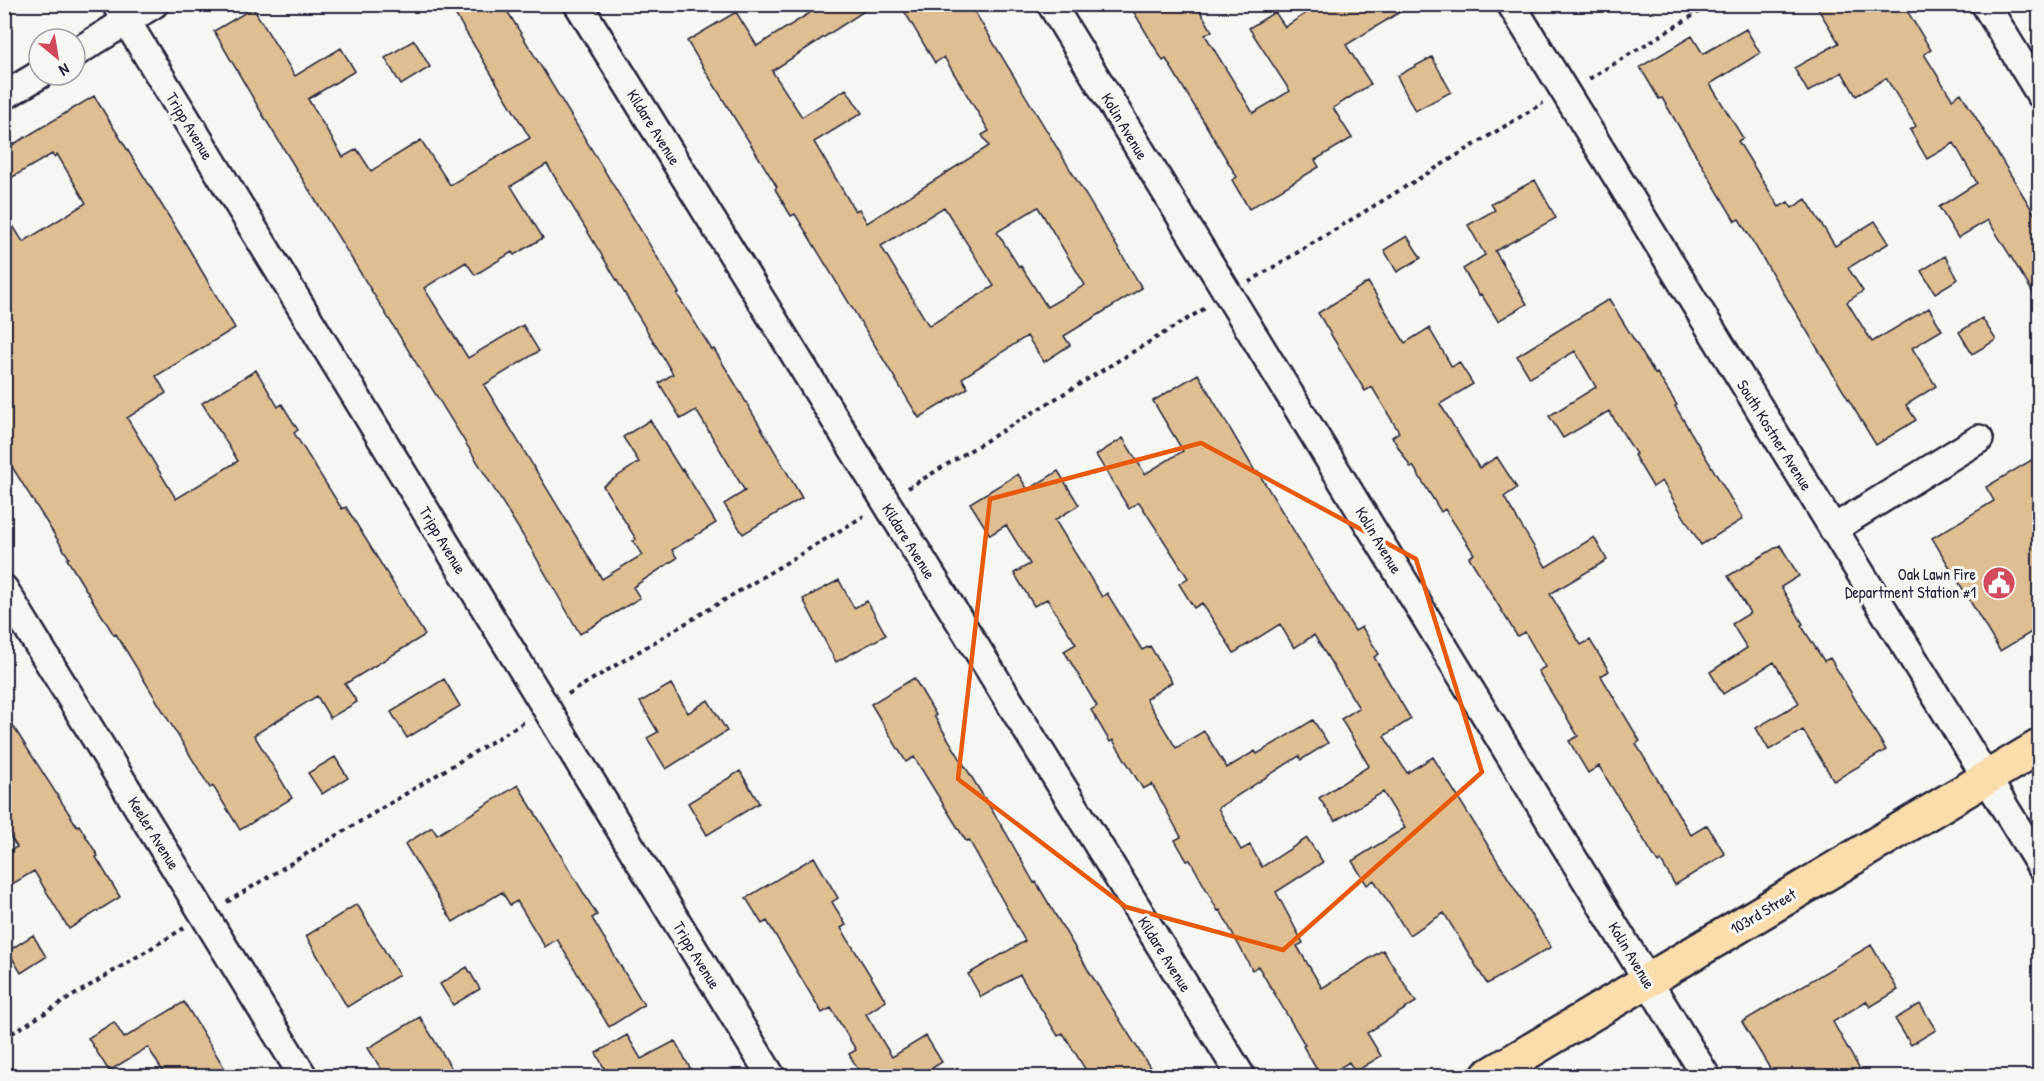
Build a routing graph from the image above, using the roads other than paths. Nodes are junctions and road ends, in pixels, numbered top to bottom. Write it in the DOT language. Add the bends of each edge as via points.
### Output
graph roads {
  1 [pos="154,4"];
  2 [pos="578,4"];
  3 [pos="1051,4"];
  4 [pos="1511,4"];
  5 [pos="1985,4"];
  6 [pos="121,13"];
  7 [pos="87,43"];
  8 [pos="27,82"];
  9 [pos="2040,94"];
  10 [pos="4,96"];
  11 [pos="1978,439"];
  12 [pos="1833,529"];
  13 [pos="4,589"];
  14 [pos="2040,746"];
  15 [pos="1986,778"];
  16 [pos="2040,865"];
  17 [pos="1648,981"];
  18 [pos="303,1077"];
  19 [pos="771,1077"];
  20 [pos="1241,1077"];
  21 [pos="1488,1077"];
  22 [pos="1706,1077"];
  1 -- 6 [label="street"];
  2 -- 20 [label="street, Kildare Avenue"];
  3 -- 17 [label="street, Kolin Avenue"];
  4 -- 12 [label="street, South Kostner Avenue"];
  5 -- 9 [label="street"];
  6 -- 7 [label="street"];
  6 -- 19 [label="street, Tripp Avenue"];
  8 -- 10 [label="street"];
  11 -- 12 [label="street"];
  12 -- 15 [label="street, South Kostner Avenue"];
  13 -- 18 [label="street, Keeler Avenue"];
  14 -- 15 [label="main road, 103rd Street"];
  15 -- 16 [label="street, South Kostner Avenue"];
  15 -- 17 [label="main road, 103rd Street"];
  17 -- 21 [label="main road, 103rd Street"];
  17 -- 22 [label="street, Kolin Avenue"];
}
